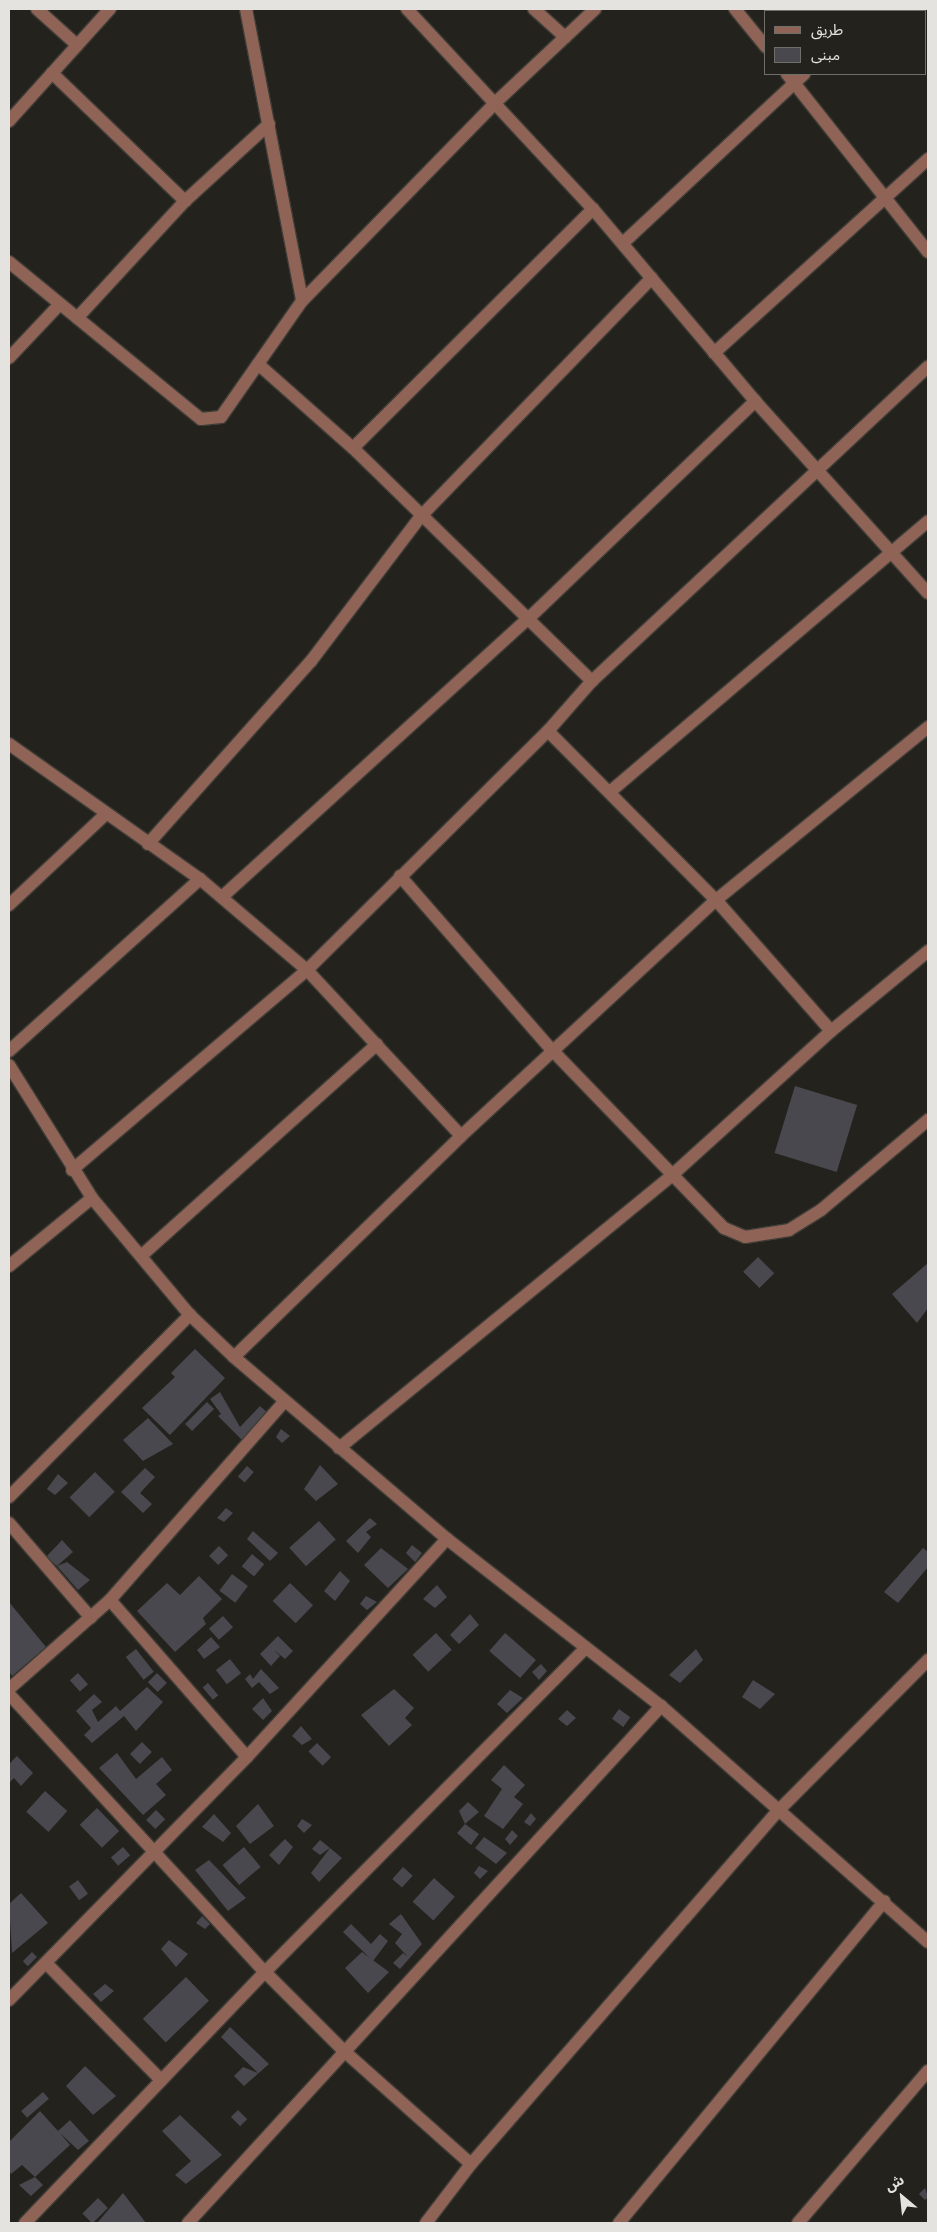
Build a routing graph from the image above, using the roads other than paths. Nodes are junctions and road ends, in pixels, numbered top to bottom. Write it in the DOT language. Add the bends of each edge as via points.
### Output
graph roads {
  1 [pos="37,9"];
  2 [pos="110,9"];
  3 [pos="246,9"];
  4 [pos="407,9"];
  5 [pos="534,9"];
  6 [pos="595,9"];
  7 [pos="735,9"];
  8 [pos="565,37"];
  9 [pos="77,45"];
  10 [pos="764,45"];
  11 [pos="52,73"];
  12 [pos="795,77"];
  13 [pos="496,102"];
  14 [pos="9,121"];
  15 [pos="269,124"];
  16 [pos="928,159"];
  17 [pos="887,199"];
  18 [pos="185,201"];
  19 [pos="593,209"];
  20 [pos="623,243"];
  21 [pos="928,252"];
  22 [pos="9,262"];
  23 [pos="652,278"];
  24 [pos="302,301"];
  25 [pos="60,304"];
  26 [pos="77,318"];
  27 [pos="714,353"];
  28 [pos="9,358"];
  29 [pos="258,364"];
  30 [pos="928,367"];
  31 [pos="755,401"];
  32 [pos="353,448"];
  33 [pos="817,468"];
  34 [pos="422,516"];
  35 [pos="928,521"];
  36 [pos="891,549"];
  37 [pos="928,593"];
  38 [pos="528,619"];
  39 [pos="592,681"];
  40 [pos="928,727"];
  41 [pos="548,731"];
  42 [pos="9,744"];
  43 [pos="611,791"];
  44 [pos="106,814"];
  45 [pos="148,844"];
  46 [pos="400,876"];
  47 [pos="200,879"];
  48 [pos="222,897"];
  49 [pos="716,900"];
  50 [pos="9,905"];
  51 [pos="928,951"];
  52 [pos="307,970"];
  53 [pos="831,1031"];
  54 [pos="377,1044"];
  55 [pos="552,1050"];
  56 [pos="9,1051"];
  57 [pos="9,1065"];
  58 [pos="928,1120"];
  59 [pos="461,1136"];
  60 [pos="72,1170"];
  61 [pos="670,1177"];
  62 [pos="92,1198"];
  63 [pos="141,1256"];
  64 [pos="9,1266"];
  65 [pos="190,1316"];
  66 [pos="234,1357"];
  67 [pos="284,1402"];
  68 [pos="339,1448"];
  69 [pos="9,1497"];
  70 [pos="9,1523"];
  71 [pos="447,1539"];
  72 [pos="110,1600"];
  73 [pos="90,1618"];
  74 [pos="586,1648"];
  75 [pos="928,1660"];
  76 [pos="9,1689"];
  77 [pos="9,1694"];
  78 [pos="661,1706"];
  79 [pos="247,1756"];
  80 [pos="781,1808"];
  81 [pos="153,1852"];
  82 [pos="884,1901"];
  83 [pos="928,1942"];
  84 [pos="47,1964"];
  85 [pos="265,1972"];
  86 [pos="11,1993"];
  87 [pos="344,2051"];
  88 [pos="928,2071"];
  89 [pos="161,2080"];
  90 [pos="471,2164"];
  91 [pos="25,2223"];
  92 [pos="188,2223"];
  93 [pos="426,2223"];
  94 [pos="619,2223"];
  95 [pos="798,2223"];
  1 -- 9 [label="street"];
  2 -- 9 [label="street"];
  3 -- 15 [label="street"];
  4 -- 13 [label="street"];
  5 -- 8 [label="street"];
  6 -- 8 [label="street"];
  7 -- 10 [label="street"];
  8 -- 13 [label="street"];
  9 -- 11 [label="street"];
  11 -- 14 [label="street"];
  11 -- 18 [label="street"];
  12 -- 17 [label="street"];
  12 -- 20 [label="street"];
  13 -- 19 [label="street"];
  13 -- 24 [label="street"];
  15 -- 18 [label="street"];
  15 -- 24 [label="street"];
  16 -- 17 [label="street"];
  17 -- 21 [label="street"];
  17 -- 27 [label="street"];
  18 -- 26 [label="street"];
  19 -- 20 [label="street"];
  19 -- 32 [label="street"];
  20 -- 23 [label="street"];
  22 -- 25 [label="street"];
  23 -- 27 [label="street"];
  23 -- 34 [label="street"];
  24 -- 29 [label="street"];
  25 -- 26 [label="street"];
  25 -- 28 [label="street"];
  26 -- 29 [label="street" via="201,418 221,417"];
  27 -- 31 [label="street"];
  29 -- 32 [label="street"];
  30 -- 33 [label="street"];
  31 -- 33 [label="street"];
  31 -- 38 [label="street"];
  32 -- 34 [label="street"];
  33 -- 36 [label="street"];
  33 -- 39 [label="street"];
  34 -- 38 [label="street"];
  34 -- 45 [label="street" via="311,661"];
  35 -- 36 [label="street"];
  36 -- 37 [label="street"];
  36 -- 43 [label="street"];
  38 -- 39 [label="street"];
  38 -- 48 [label="street"];
  39 -- 41 [label="street"];
  40 -- 49 [label="street"];
  41 -- 43 [label="street"];
  41 -- 46 [label="street"];
  42 -- 44 [label="street"];
  43 -- 49 [label="street"];
  44 -- 45 [label="street"];
  44 -- 50 [label="street"];
  45 -- 47 [label="street"];
  46 -- 52 [label="street"];
  46 -- 55 [label="street"];
  47 -- 48 [label="street"];
  47 -- 56 [label="street"];
  48 -- 52 [label="street"];
  49 -- 53 [label="street"];
  49 -- 55 [label="street"];
  51 -- 53 [label="street"];
  52 -- 54 [label="street"];
  52 -- 60 [label="street"];
  53 -- 61 [label="street"];
  54 -- 59 [label="street"];
  54 -- 63 [label="street"];
  55 -- 59 [label="street"];
  55 -- 61 [label="street"];
  57 -- 60 [label="street"];
  58 -- 61 [label="street" via="821,1210 789,1230 745,1236 724,1228"];
  59 -- 66 [label="street"];
  60 -- 62 [label="street"];
  61 -- 68 [label="street"];
  62 -- 63 [label="street"];
  62 -- 64 [label="street"];
  63 -- 65 [label="street"];
  65 -- 66 [label="street"];
  65 -- 69 [label="street"];
  66 -- 67 [label="street"];
  67 -- 68 [label="street"];
  67 -- 72 [label="street"];
  68 -- 71 [label="street"];
  70 -- 73 [label="street"];
  71 -- 74 [label="street"];
  71 -- 79 [label="street"];
  72 -- 73 [label="street"];
  72 -- 79 [label="street"];
  73 -- 76 [label="street"];
  74 -- 78 [label="street"];
  74 -- 85 [label="street"];
  75 -- 80 [label="street"];
  77 -- 81 [label="street"];
  78 -- 80 [label="street"];
  78 -- 87 [label="street"];
  79 -- 81 [label="street"];
  80 -- 82 [label="street"];
  80 -- 90 [label="street"];
  81 -- 84 [label="street"];
  81 -- 85 [label="street"];
  82 -- 83 [label="street"];
  82 -- 94 [label="street"];
  84 -- 86 [label="street"];
  84 -- 89 [label="street"];
  85 -- 87 [label="street"];
  85 -- 89 [label="street"];
  87 -- 90 [label="street"];
  87 -- 92 [label="street"];
  88 -- 95 [label="street"];
  89 -- 91 [label="street"];
  90 -- 93 [label="street"];
}
